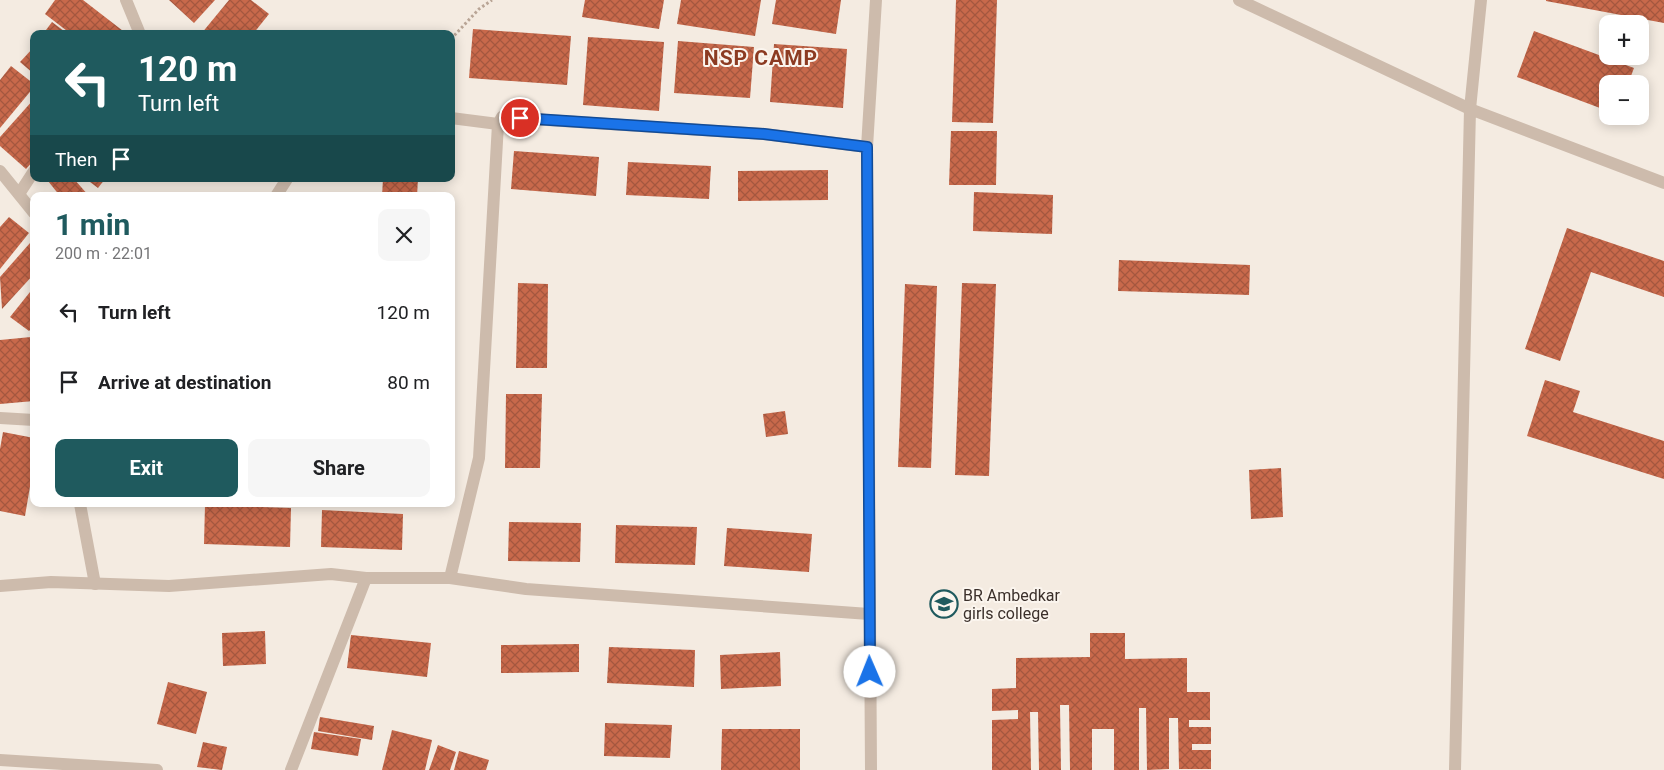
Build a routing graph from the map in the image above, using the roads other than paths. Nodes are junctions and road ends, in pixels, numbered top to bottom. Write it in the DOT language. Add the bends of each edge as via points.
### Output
graph roads {
  1 [pos="126,0"];
  2 [pos="876,0"];
  3 [pos="1239,0"];
  4 [pos="1481,0"];
  5 [pos="138,30"];
  6 [pos="1470,109"];
  7 [pos="455,119"];
  8 [pos="498,124"];
  9 [pos="867,147"];
  10 [pos="0,171"];
  11 [pos="30,177"];
  12 [pos="1664,183"];
  13 [pos="19,194"];
  14 [pos="30,208"];
  15 [pos="0,418"];
  16 [pos="30,420"];
  17 [pos="81,507"];
  18 [pos="366,578"];
  19 [pos="450,578"];
  20 [pos="95,584"];
  21 [pos="0,586"];
  22 [pos="869,614"];
  23 [pos="0,760"];
  24 [pos="157,770"];
  25 [pos="291,770"];
  26 [pos="871,770"];
  27 [pos="1455,770"];
  1 -- 5 [label="street"];
  2 -- 9 [label="street"];
  3 -- 6 [label="street"];
  4 -- 6 [label="street"];
  6 -- 12 [label="street"];
  6 -- 27 [label="street"];
  7 -- 8 [label="street"];
  8 -- 9 [label="street" via="502,117 764,134"];
  8 -- 19 [label="street" via="480,458"];
  9 -- 22 [label="street"];
  10 -- 13 [label="street"];
  11 -- 13 [label="street"];
  13 -- 14 [label="street"];
  15 -- 16 [label="street"];
  17 -- 20 [label="street"];
  18 -- 19 [label="street"];
  18 -- 20 [label="street" via="331,574 169,586"];
  18 -- 25 [label="street"];
  19 -- 22 [label="street" via="526,590"];
  20 -- 21 [label="street" via="51,582"];
  22 -- 26 [label="street"];
  23 -- 24 [label="street"];
}
